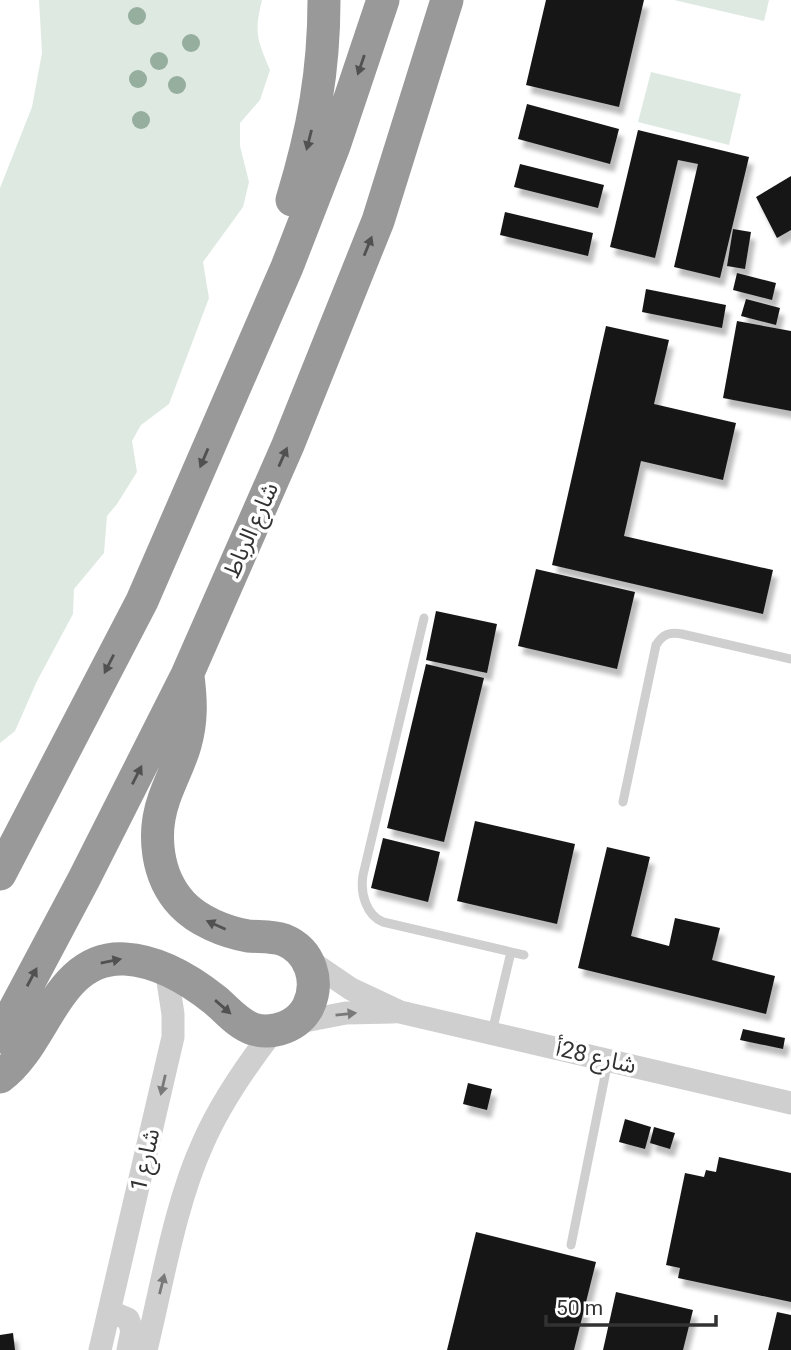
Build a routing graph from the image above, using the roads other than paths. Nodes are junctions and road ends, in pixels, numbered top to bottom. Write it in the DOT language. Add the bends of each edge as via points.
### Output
graph roads {
  1 [pos="324,0"];
  2 [pos="383,0"];
  3 [pos="447,0"];
  4 [pos="230,396"];
  5 [pos="424,618"];
  6 [pos="791,659"];
  7 [pos="187,676"];
  8 [pos="623,802"];
  9 [pos="0,874"];
  10 [pos="511,952"];
  11 [pos="524,955"];
  12 [pos="307,959"];
  13 [pos="166,969"];
  14 [pos="400,1012"];
  15 [pos="284,1027"];
  16 [pos="491,1033"];
  17 [pos="0,1037"];
  18 [pos="609,1059"];
  19 [pos="0,1077"];
  20 [pos="791,1103"];
  21 [pos="571,1245"];
  22 [pos="109,1311"];
  23 [pos="100,1350"];
  24 [pos="128,1350"];
  25 [pos="146,1350"];
  1 -- 4 [label="highway, one-way" via="317,107"];
  2 -- 4 [label="highway, one-way" via="287,267"];
  7 -- 3 [label="highway, شارع الرباط, one-way" via="289,445 378,221"];
  4 -- 9 [label="highway, one-way" via="142,601"];
  5 -- 10 [label="lane" via="362,893 371,914 383,922"];
  6 -- 8 [label="lane" via="671,632 662,636 656,645"];
  12 -- 7 [label="highway, one-way" via="285,940 234,932 201,919 181,904 167,882 157,844 158,822 188,733 191,701"];
  17 -- 7 [label="highway, شارع الرباط, one-way"];
  10 -- 11 [label="lane"];
  10 -- 16 [label="lane"];
  12 -- 14 [label="street, شارع 28أ" via="351,989"];
  12 -- 15 [label="highway" via="314,976 313,994 306,1010"];
  13 -- 15 [label="highway, one-way" via="254,1029"];
  19 -- 13 [label="highway, one-way" via="24,1054 62,990 79,974 99,963 122,959"];
  13 -- 22 [label="street, شارع 1, one-way" via="173,1037"];
  15 -- 14 [label="street, شارع 28أ, one-way" via="346,1013"];
  14 -- 16 [label="street, شارع 28أ"];
  25 -- 15 [label="street, شارع 1, one-way" via="185,1189 201,1146 247,1064"];
  16 -- 18 [label="street, شارع 28أ"];
  18 -- 20 [label="street, شارع 28أ"];
  18 -- 21 [label="lane"];
  22 -- 23 [label="street, شارع 1"];
  22 -- 24 [label="street" via="128,1319 132,1330"];
}
